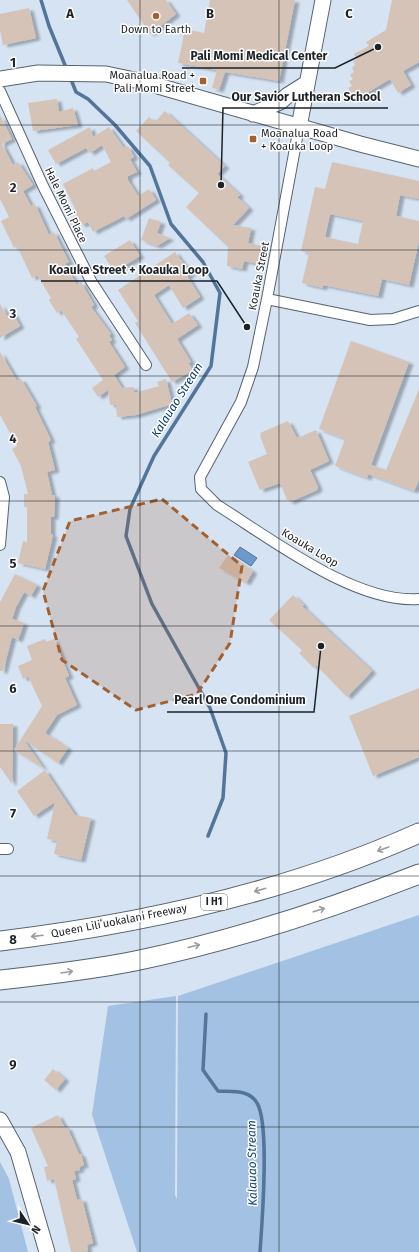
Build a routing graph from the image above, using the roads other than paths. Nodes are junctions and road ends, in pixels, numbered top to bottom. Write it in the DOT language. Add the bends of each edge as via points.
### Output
graph roads {
  1 [pos="323,0"];
  2 [pos="0,79"];
  3 [pos="307,83"];
  4 [pos="0,91"];
  5 [pos="253,114"];
  6 [pos="299,127"];
  7 [pos="419,158"];
  8 [pos="267,299"];
  9 [pos="419,311"];
  10 [pos="146,365"];
  11 [pos="0,482"];
  12 [pos="201,489"];
  13 [pos="0,545"];
  14 [pos="419,599"];
  15 [pos="419,833"];
  16 [pos="419,874"];
  17 [pos="0,941"];
  18 [pos="0,980"];
  19 [pos="2,1124"];
  20 [pos="47,1252"];
  1 -- 3 [label="main road"];
  2 -- 5 [label="main road" via="38,73 106,74 144,82"];
  3 -- 5 [label="main road" via="280,102"];
  3 -- 6 [label="main road"];
  4 -- 10 [label="street, Hale Momi Place" via="43,186 91,282"];
  5 -- 6 [label="main road"];
  6 -- 7 [label="main road" via="398,155"];
  6 -- 8 [label="street, Koauka Street"];
  8 -- 9 [label="street" via="370,320 392,319"];
  8 -- 12 [label="street, Koauka Street" via="253,367 241,402 205,466 200,477"];
  11 -- 13 [label="street" via="4,497"];
  12 -- 14 [label="street, Koauka Loop" via="217,505 331,576 363,590 409,600"];
  15 -- 17 [label="highway, Queen Liliʻuokalani Freeway / I H1, one-way" via="306,876 226,899 131,922"];
  18 -- 16 [label="highway, one-way" via="135,961 243,934 367,894"];
  19 -- 20 [label="main road" via="18,1152"];
}
